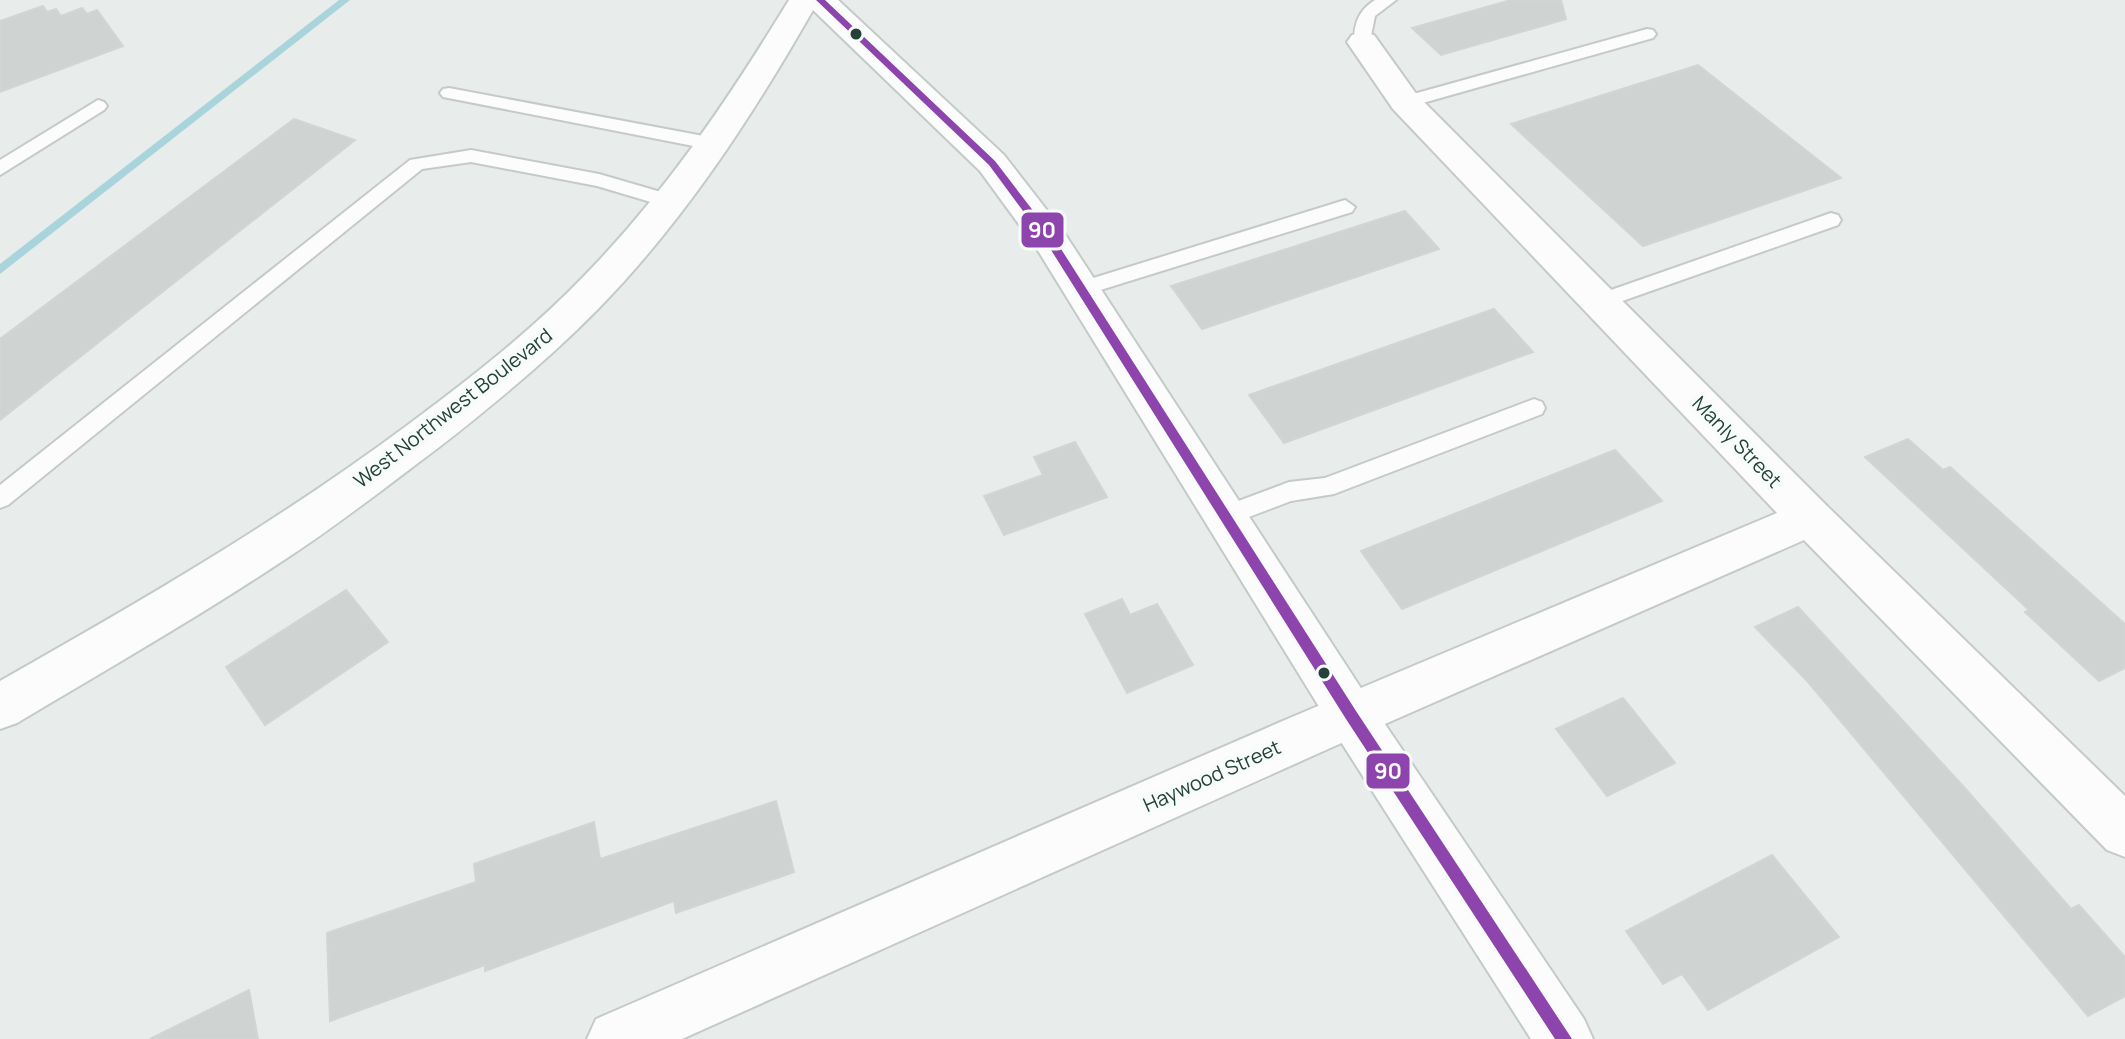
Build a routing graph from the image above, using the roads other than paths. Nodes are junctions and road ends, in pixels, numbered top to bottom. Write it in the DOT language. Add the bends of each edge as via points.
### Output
graph roads {
  1 [pos="804,0"];
  2 [pos="820,0"];
  3 [pos="1388,0"];
  4 [pos="1647,34"];
  5 [pos="1363,42"];
  6 [pos="449,93"];
  7 [pos="1405,102"];
  8 [pos="98,106"];
  9 [pos="714,144"];
  10 [pos="0,169"];
  11 [pos="671,202"];
  12 [pos="1345,207"];
  13 [pos="1831,220"];
  14 [pos="1081,289"];
  15 [pos="1601,301"];
  16 [pos="1534,408"];
  17 [pos="0,498"];
  18 [pos="1225,516"];
  19 [pos="1810,518"];
  20 [pos="0,707"];
  21 [pos="1351,715"];
  22 [pos="2125,832"];
  23 [pos="616,1039"];
  24 [pos="1564,1039"];
  1 -- 9 [label="street, West Northwest Boulevard"];
  2 -- 14 [label="street" via="992,163"];
  3 -- 5 [label="lane" via="1373,6 1362,22"];
  4 -- 7 [label="lane"];
  5 -- 7 [label="street, Manly Street"];
  6 -- 9 [label="lane"];
  7 -- 15 [label="street, Manly Street"];
  8 -- 10 [label="lane"];
  9 -- 11 [label="street, West Northwest Boulevard"];
  11 -- 17 [label="lane" via="599,180 471,156 417,164"];
  11 -- 20 [label="street, West Northwest Boulevard" via="603,282 550,333 397,456 304,523"];
  12 -- 14 [label="lane"];
  13 -- 15 [label="lane"];
  14 -- 18 [label="street"];
  15 -- 19 [label="street, Manly Street"];
  16 -- 18 [label="lane" via="1326,487 1289,492"];
  18 -- 21 [label="street"];
  19 -- 21 [label="street, Haywood Street"];
  19 -- 22 [label="street, Manly Street"];
  21 -- 23 [label="street, Haywood Street"];
  21 -- 24 [label="street"];
}
